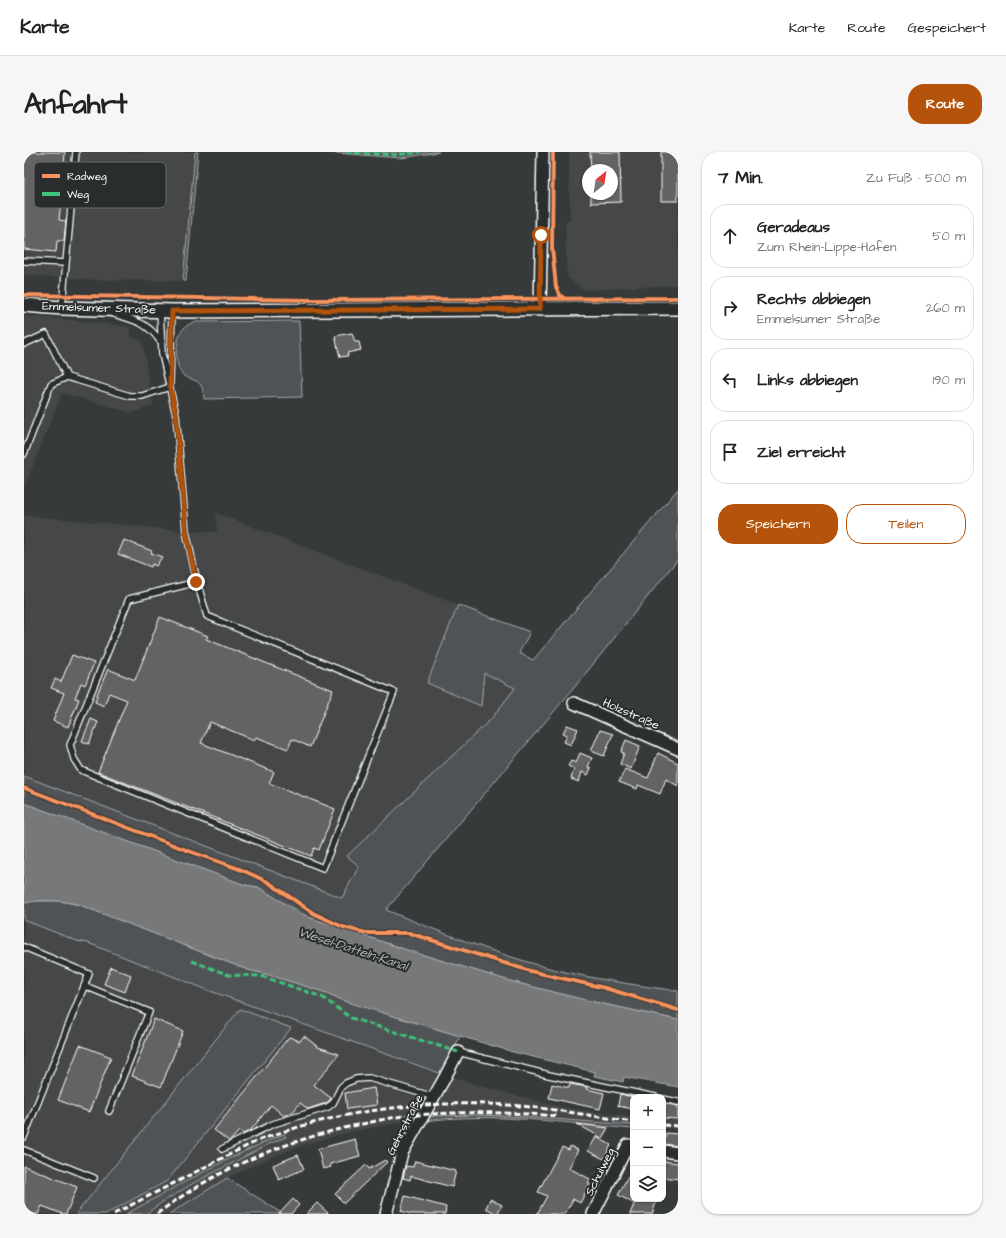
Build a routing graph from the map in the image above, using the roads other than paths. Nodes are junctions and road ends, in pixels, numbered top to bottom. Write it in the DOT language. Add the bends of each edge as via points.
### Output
graph roads {
  1 [pos="76,152"];
  2 [pos="543,152"];
  3 [pos="75,162"];
  4 [pos="71,208"];
  5 [pos="24,261"];
  6 [pos="66,263"];
  7 [pos="24,305"];
  8 [pos="62,308"];
  9 [pos="678,308"];
  10 [pos="97,309"];
  11 [pos="540,309"];
  12 [pos="166,311"];
  13 [pos="161,342"];
  14 [pos="24,344"];
  15 [pos="67,377"];
  16 [pos="170,387"];
  17 [pos="24,454"];
  18 [pos="196,582"];
  19 [pos="574,703"];
  20 [pos="678,749"];
  21 [pos="24,947"];
  22 [pos="85,986"];
  23 [pos="458,1052"];
  24 [pos="641,1094"];
  25 [pos="434,1097"];
  26 [pos="666,1100"];
  27 [pos="678,1102"];
  28 [pos="109,1111"];
  29 [pos="24,1137"];
  30 [pos="630,1145"];
  31 [pos="222,1149"];
  32 [pos="24,1150"];
  33 [pos="666,1151"];
  34 [pos="678,1153"];
  35 [pos="94,1178"];
  36 [pos="386,1214"];
  37 [pos="593,1214"];
  1 -- 3 [label="lane"];
  2 -- 11 [label="street"];
  4 -- 6 [label="lane"];
  5 -- 6 [label="lane"];
  6 -- 8 [label="lane"];
  7 -- 8 [label="street, Emmelsumer Straße"];
  8 -- 10 [label="street, Emmelsumer Straße"];
  9 -- 11 [label="street, Emmelsumer Straße"];
  10 -- 12 [label="street, Emmelsumer Straße"];
  10 -- 13 [label="lane" via="144,324"];
  11 -- 12 [label="street, Emmelsumer Straße"];
  12 -- 13 [label="lane"];
  12 -- 16 [label="lane"];
  13 -- 16 [label="lane"];
  14 -- 15 [label="lane" via="46,334"];
  15 -- 16 [label="lane" via="130,396 142,396"];
  15 -- 17 [label="lane" via="51,384"];
  16 -- 18 [label="lane" via="176,415 186,531"];
  18 -- 18 [label="lane" via="207,616 394,692 323,868 81,770 74,759 70,745 129,599"];
  19 -- 20 [label="street, Holzstraße"];
  21 -- 22 [label="lane" via="90,974"];
  22 -- 28 [label="lane" via="150,1012"];
  22 -- 29 [label="lane"];
  23 -- 24 [label="lane" via="549,1075"];
  23 -- 25 [label="street, Gehrstraße"];
  25 -- 31 [label="lane" via="369,1078 356,1079 341,1087 333,1103 328,1107 273,1124"];
  25 -- 36 [label="street, Gehrstraße" via="402,1153"];
  26 -- 27 [label="lane"];
  30 -- 37 [label="street, Schulweg"];
  32 -- 35 [label="lane"];
  33 -- 34 [label="street"];
}
